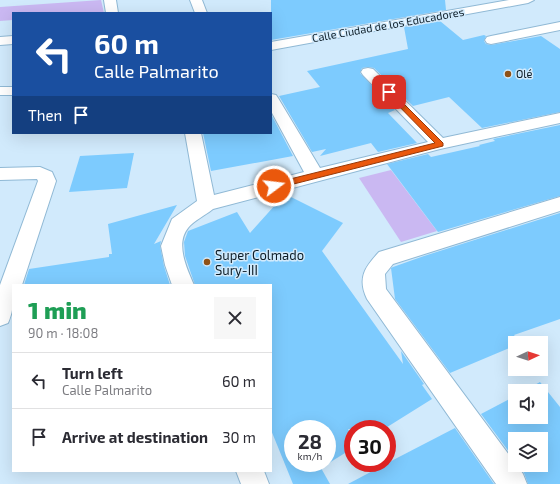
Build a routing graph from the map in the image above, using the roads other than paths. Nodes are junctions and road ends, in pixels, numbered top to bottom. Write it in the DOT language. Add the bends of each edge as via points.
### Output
graph roads {
  1 [pos="110,0"];
  2 [pos="196,0"];
  3 [pos="528,0"];
  4 [pos="112,12"];
  5 [pos="201,12"];
  6 [pos="560,26"];
  7 [pos="0,40"];
  8 [pos="12,40"];
  9 [pos="491,40"];
  10 [pos="272,46"];
  11 [pos="368,72"];
  12 [pos="0,91"];
  13 [pos="12,91"];
  14 [pos="272,100"];
  15 [pos="560,118"];
  16 [pos="193,134"];
  17 [pos="440,144"];
  18 [pos="0,174"];
  19 [pos="315,175"];
  20 [pos="207,204"];
  21 [pos="560,204"];
  22 [pos="182,284"];
  23 [pos="0,316"];
  24 [pos="250,472"];
  25 [pos="255,484"];
  26 [pos="513,484"];
  1 -- 4 [label="street"];
  2 -- 5 [label="street"];
  3 -- 10 [label="street, Calle Ciudad de los Educadores"];
  6 -- 9 [label="street"];
  7 -- 8 [label="street"];
  11 -- 17 [label="street"];
  12 -- 13 [label="street"];
  14 -- 19 [label="street"];
  15 -- 17 [label="street"];
  16 -- 20 [label="street"];
  17 -- 19 [label="street"];
  18 -- 23 [label="street" via="40,173 46,176 47,181"];
  19 -- 20 [label="street"];
  20 -- 22 [label="street" via="179,224 171,246"];
  21 -- 26 [label="street" via="386,258 374,271 375,292"];
  24 -- 25 [label="street"];
}
